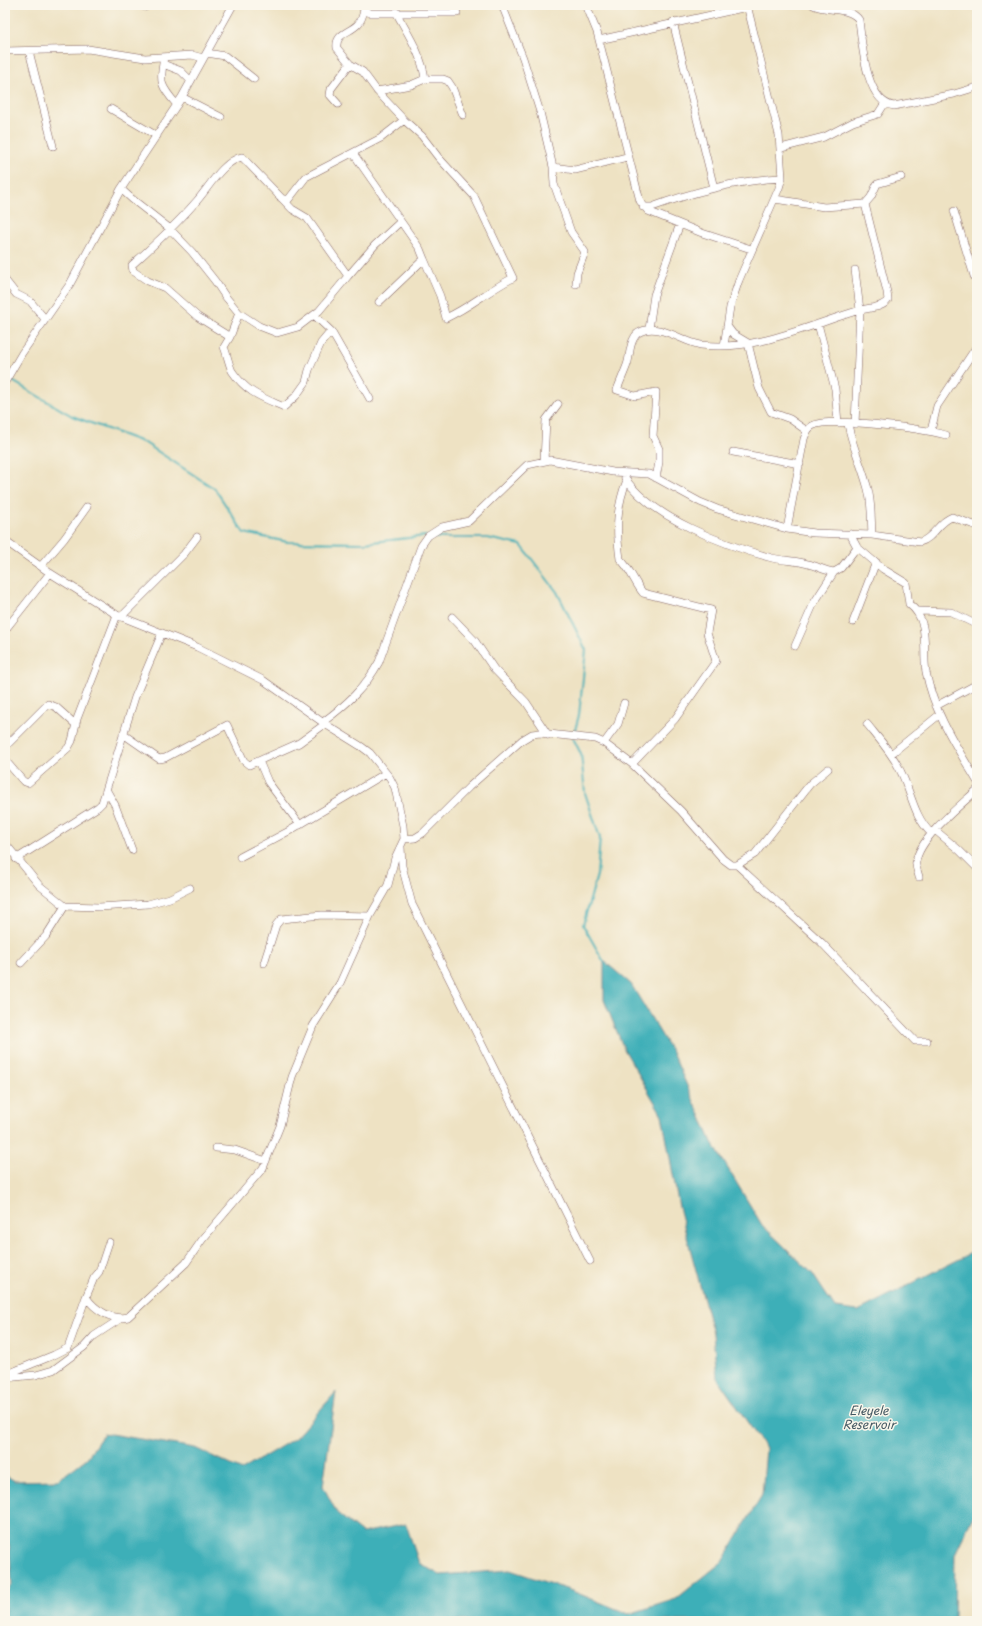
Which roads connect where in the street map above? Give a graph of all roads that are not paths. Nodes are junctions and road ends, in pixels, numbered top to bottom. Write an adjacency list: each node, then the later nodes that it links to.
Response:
1 (233, 5): 13 (street)
2 (502, 5): 34 (street)
3 (586, 5): 10 (street)
4 (813, 5): 22 (street)
5 (747, 6): 9 (street); 31 (street)
6 (363, 7): 7 (street); 15 (street)
7 (396, 12): 8 (street); 17 (street)
8 (458, 13)
9 (673, 22): 10 (street); 37 (street)
10 (599, 40): 33 (street)
11 (5, 51): 12 (street)
12 (29, 51): 14 (street); 30 (street)
13 (203, 58): 14 (street); 16 (street); 18 (street)
14 (164, 61): 18 (street); 24 (street)
15 (350, 64): 20 (street); 23 (street)
16 (254, 79)
17 (425, 79): 20 (street); 26 (street)
18 (191, 81): 21 (street)
19 (977, 87): 22 (street)
20 (377, 91): 28 (street)
21 (182, 97): 24 (street); 27 (street)
22 (885, 103): 31 (street)
23 (338, 104)
24 (177, 105): 29 (street)
25 (111, 109): 29 (street)
26 (463, 115)
27 (221, 117)
28 (404, 120): 32 (street); 48 (street)
29 (156, 136): 38 (street)
30 (53, 146)
31 (781, 148): 36 (street)
32 (353, 153): 39 (street); 44 (street)
33 (627, 156): 34 (street); 42 (street)
34 (553, 167): 53 (street)
35 (901, 177): 41 (street)
36 (782, 178): 37 (street); 40 (street)
37 (714, 188): 42 (street)
38 (121, 189): 46 (street); 58 (street)
39 (280, 198): 46 (street); 50 (street)
40 (775, 199): 41 (street); 47 (street)
41 (865, 204): 55 (street)
42 (643, 207): 45 (street)
43 (954, 211): 52 (street)
44 (400, 222): 48 (street); 50 (street)
45 (680, 224): 47 (street); 61 (street)
46 (169, 228): 56 (street); 63 (street)
47 (751, 249): 60 (street)
48 (424, 259): 54 (street)
49 (855, 270): 55 (street)
50 (348, 276): 57 (street)
51 (5, 280): 58 (street)
52 (977, 280)
53 (576, 284)
54 (379, 302)
55 (860, 310): 59 (street); 71 (street)
56 (239, 313): 57 (street); 63 (street)
57 (314, 315): 62 (street)
58 (45, 319): 67 (street)
59 (818, 324): 64 (street); 70 (street)
60 (727, 326): 64 (street); 65 (street)
61 (650, 329): 65 (street); 79 (street)
62 (331, 331): 63 (street); 68 (street)
63 (230, 337)
64 (748, 343): 65 (street); 72 (street)
65 (724, 346)
66 (977, 346): 73 (street)
67 (5, 382)
68 (370, 399)
69 (558, 404): 76 (street)
70 (838, 423): 71 (street); 72 (street)
71 (851, 424): 73 (street); 85 (street)
72 (807, 431): 77 (street)
73 (930, 431): 74 (street)
74 (946, 435)
75 (733, 452): 77 (street)
76 (544, 461): 78 (street); 105 (street)
77 (800, 464): 83 (street)
78 (622, 472): 79 (street); 80 (street)
79 (656, 478): 83 (street)
80 (627, 480): 91 (street); 115 (street)
81 (87, 507): 90 (street)
82 (977, 526): 85 (street)
83 (787, 529): 84 (street)
84 (850, 534): 85 (street); 88 (street)
85 (872, 535)
86 (197, 537): 94 (street)
87 (5, 542): 90 (street)
88 (857, 546): 89 (street); 91 (street)
89 (876, 562): 93 (street); 96 (street)
90 (41, 566): 92 (street)
91 (834, 572): 100 (street)
92 (50, 573): 94 (street); 98 (street)
93 (918, 611): 97 (street); 103 (street)
94 (119, 616): 99 (street); 106 (street)
95 (452, 617): 109 (street)
96 (853, 622)
97 (977, 624)
98 (5, 630)
99 (162, 634): 105 (street); 108 (street)
100 (795, 646)
101 (977, 684): 103 (street)
102 (624, 703): 110 (street)
103 (936, 706): 104 (street)
104 (938, 715): 112 (street); 118 (street)
105 (324, 723): 114 (street); 117 (street)
106 (75, 724): 111 (street); 113 (street)
107 (867, 724): 112 (street)
108 (123, 734): 114 (street); 120 (street)
109 (548, 734): 110 (street); 123 (street)
110 (604, 744): 115 (street)
111 (5, 747)
112 (891, 754): 122 (street)
113 (5, 760)
114 (259, 761): 121 (street)
115 (632, 764): 128 (street)
116 (828, 768): 128 (street)
117 (386, 773): 121 (street); 123 (street)
118 (977, 781)
119 (977, 790): 122 (street)
120 (107, 791): 125 (street); 127 (street)
121 (300, 825): 126 (street)
122 (933, 831): 129 (street); 130 (street)
123 (402, 842): 133 (street); 140 (street)
124 (5, 844): 127 (street)
125 (132, 850)
126 (240, 857)
127 (16, 859): 132 (street)
128 (737, 865): 136 (street)
129 (977, 868)
130 (920, 877)
131 (190, 888): 132 (street)
132 (65, 906): 134 (street)
133 (370, 916): 135 (street); 138 (street)
134 (21, 963)
135 (264, 963)
136 (927, 1041)
137 (216, 1148): 138 (street)
138 (266, 1161): 142 (street)
139 (109, 1242): 141 (street)
140 (590, 1261)
141 (86, 1297): 142 (street); 143 (street)
142 (120, 1319): 144 (street)
143 (5, 1375)
144 (5, 1378)

